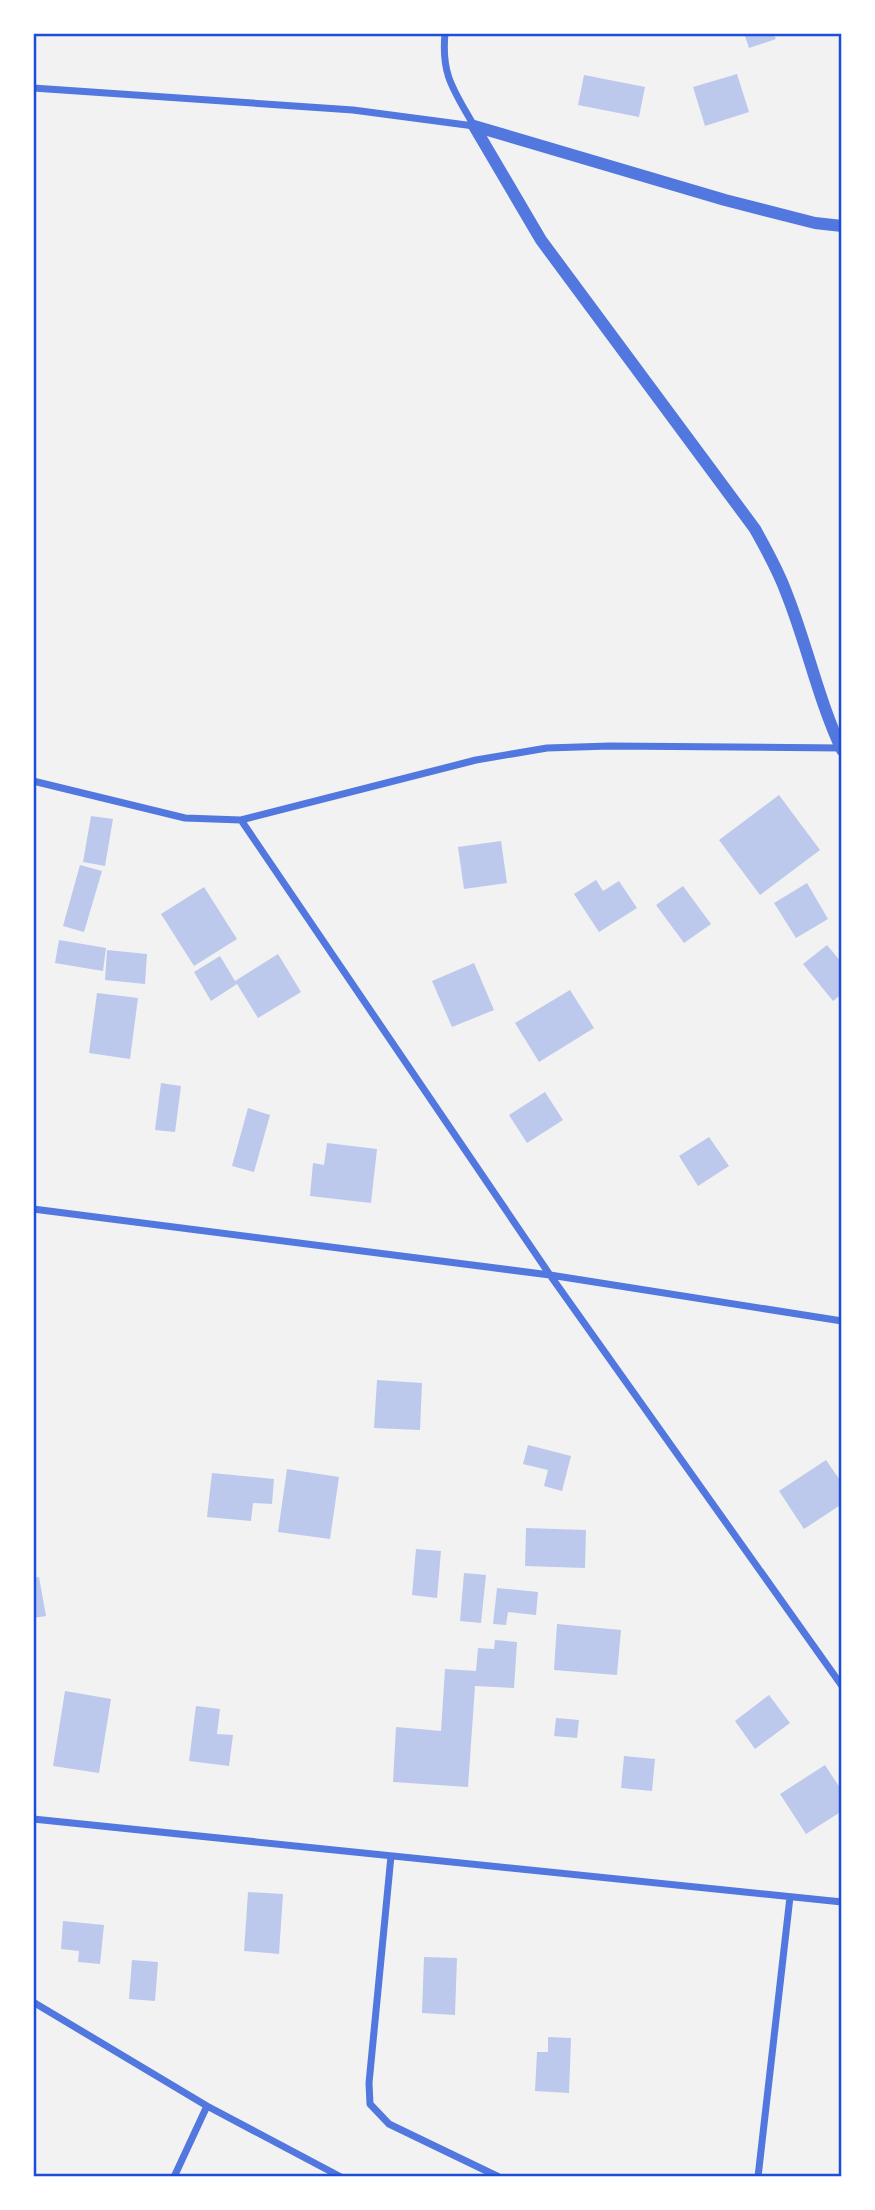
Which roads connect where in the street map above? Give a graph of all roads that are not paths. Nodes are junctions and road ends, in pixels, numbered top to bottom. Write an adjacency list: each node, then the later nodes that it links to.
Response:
1 (445, 33): 3 (street)
2 (33, 88): 3 (street)
3 (474, 126): 4 (street); 5 (street)
4 (842, 226)
5 (841, 749): 7 (street)
6 (33, 781): 7 (street)
7 (241, 820): 9 (street)
8 (33, 1209): 9 (street)
9 (550, 1275): 10 (street); 11 (street)
10 (842, 1321)
11 (842, 1686)
12 (33, 1819): 13 (street)
13 (391, 1856): 14 (street); 20 (street)
14 (790, 1897): 15 (street); 21 (street)
15 (842, 1902)
16 (33, 2002): 17 (street)
17 (207, 2106): 18 (street); 19 (street)
18 (174, 2177)
19 (341, 2177)
20 (499, 2177)
21 (758, 2177)

